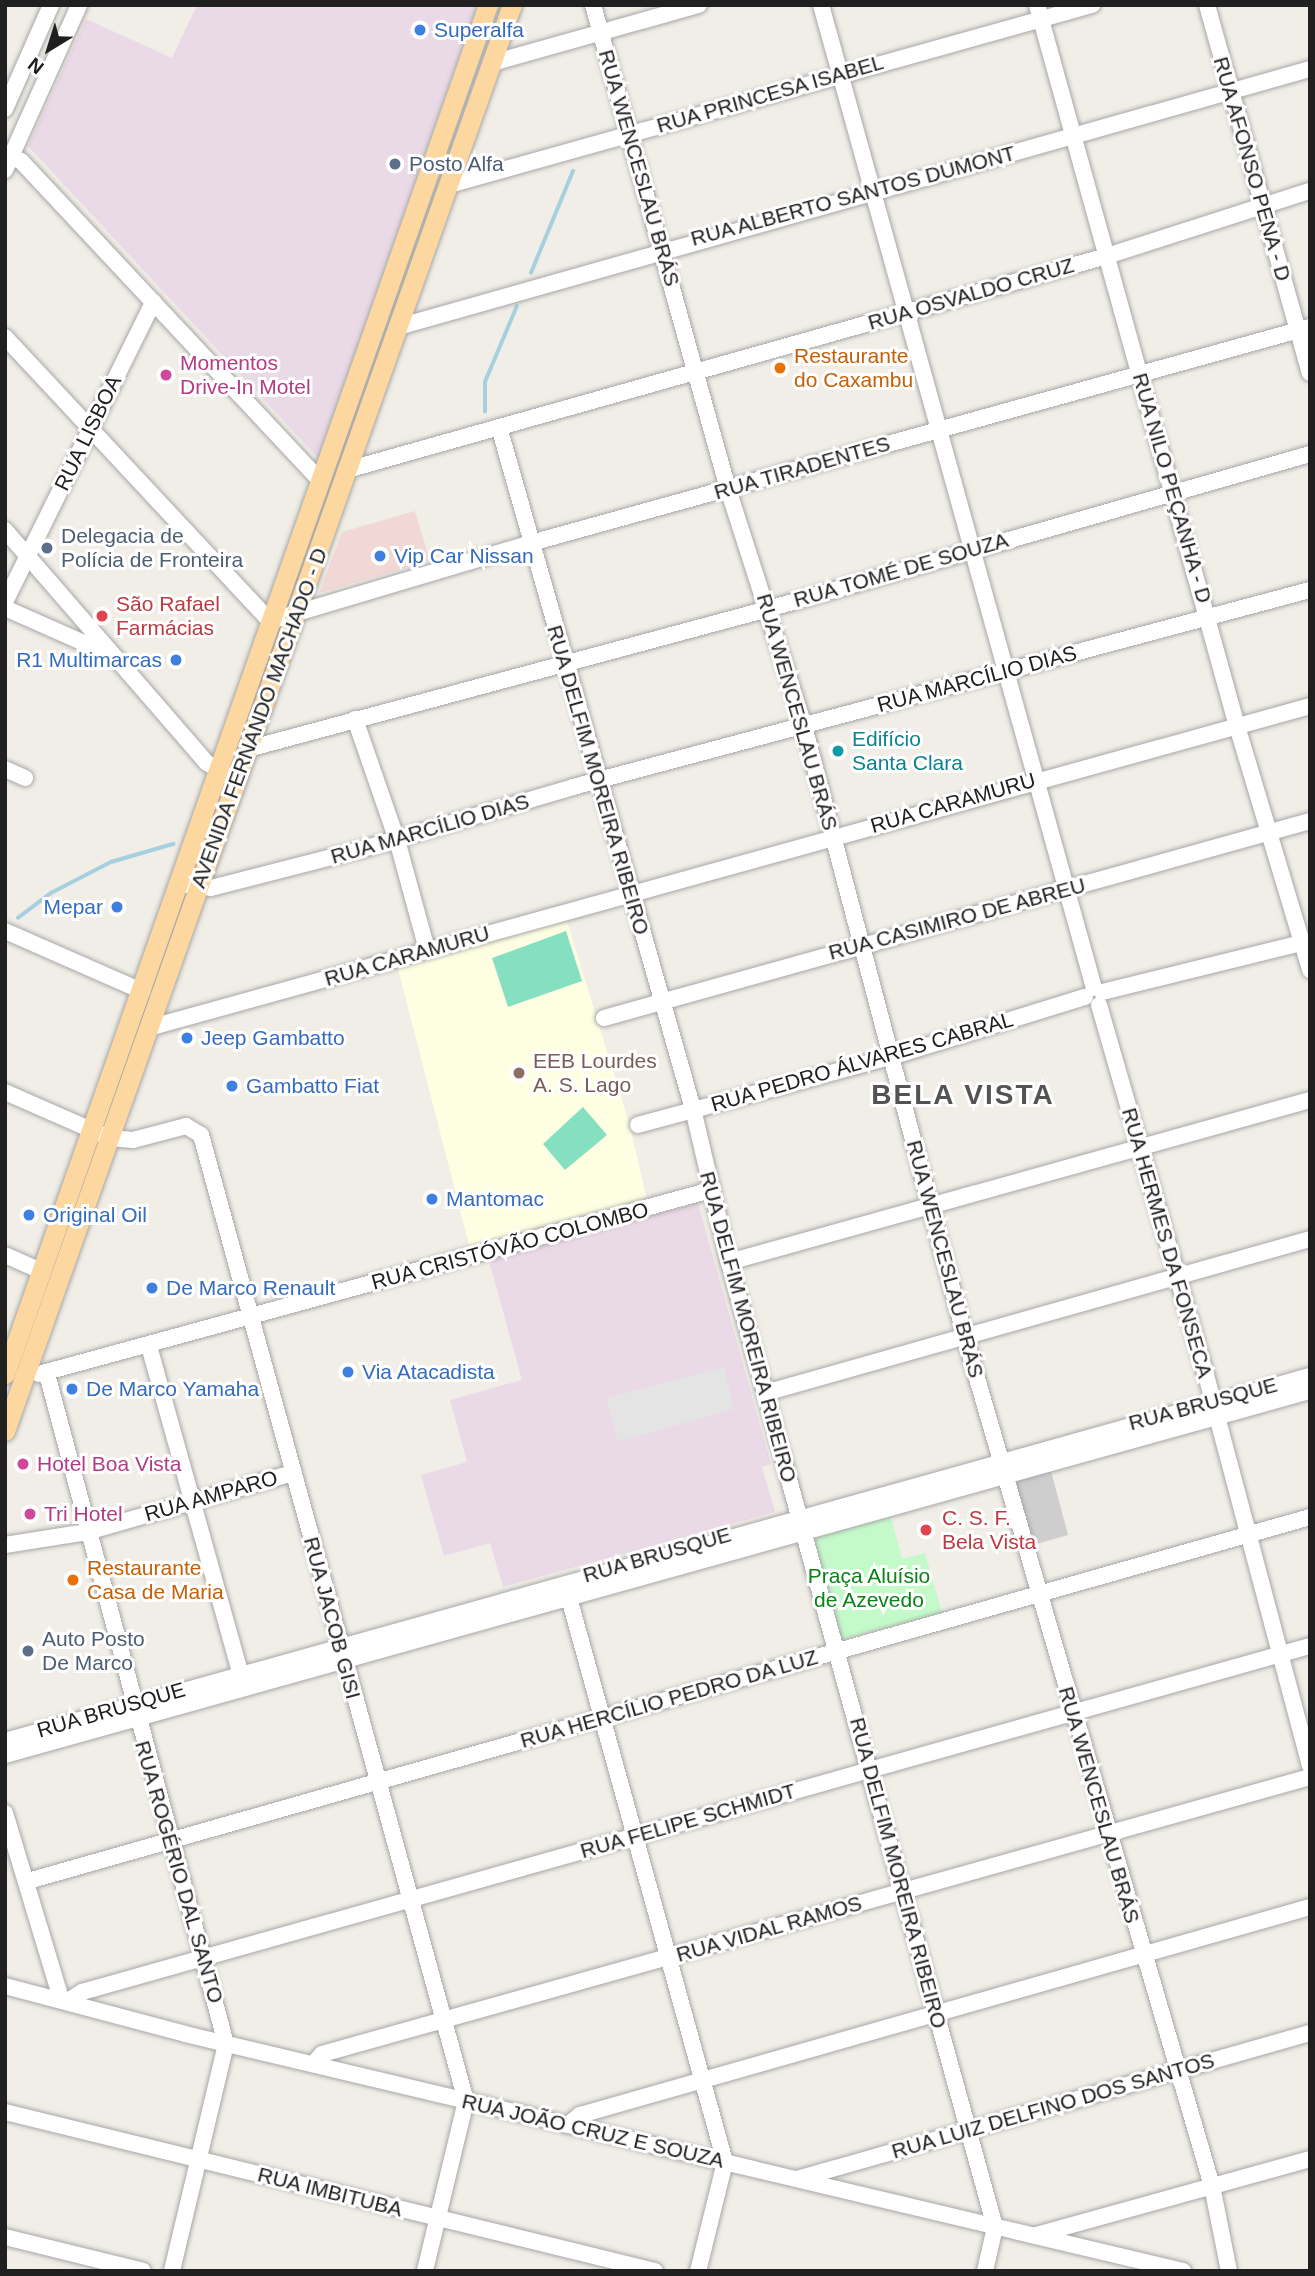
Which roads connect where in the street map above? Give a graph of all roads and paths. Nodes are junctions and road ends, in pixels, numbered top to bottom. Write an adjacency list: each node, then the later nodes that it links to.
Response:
1 (79, 5): 11 (street)
2 (488, 5): 16 (main road, AVENIDA FERNANDO MACHADO - D)
3 (512, 5): 13 (main road, AVENIDA FERNANDO MACHADO - D)
4 (593, 5): 12 (street, RUA WENCESLAU BRÁS)
5 (699, 5): 12 (street)
6 (821, 5): 15 (street, RUA HERMES DA FONSECA)
7 (1092, 5): 10 (street, RUA PRINCESA ISABEL)
8 (1207, 5): 17 (street, RUA AFONSO PENA - D)
9 (45, 8): 11 (street); 18 (street)
10 (1039, 12): 15 (street, RUA PRINCESA ISABEL); 21 (street, RUA NILO PEÇANHA - D)
11 (71, 22): 22 (street)
12 (601, 33): 13 (street); 20 (street, RUA WENCESLAU BRÁS)
13 (492, 63): 19 (main road, AVENIDA FERNANDO MACHADO - D)
14 (1310, 69): 17 (street, RUA ALBERTO SANTOS DUMONT)
15 (840, 74): 20 (street, RUA PRINCESA ISABEL); 24 (street, RUA HERMES DA FONSECA)
16 (460, 85): 19 (main road); 42 (main road, AVENIDA FERNANDO MACHADO - D)
17 (1231, 92): 21 (street, RUA ALBERTO SANTOS DUMONT); 26 (street, RUA AFONSO PENA - D)
18 (5, 109)
19 (466, 132): 23 (main road, AVENIDA FERNANDO MACHADO - D)
20 (629, 133): 23 (street, RUA PRINCESA ISABEL); 27 (street, RUA WENCESLAU BRÁS)
21 (1073, 135): 24 (street, RUA ALBERTO SANTOS DUMONT); 28 (street, RUA NILO PEÇANHA - D)
22 (7, 160): 29 (street)
23 (449, 185): 31 (main road, AVENIDA FERNANDO MACHADO - D)
24 (873, 191): 27 (street, RUA ALBERTO SANTOS DUMONT); 30 (street, RUA HERMES DA FONSECA)
25 (1310, 191): 26 (street, RUA OSVALDO CRUZ)
26 (1263, 203): 28 (street, RUA OSVALDO CRUZ); 32 (street, RUA AFONSO PENA - D)
27 (661, 249): 31 (street, RUA ALBERTO SANTOS DUMONT); 34 (street, RUA WENCESLAU BRÁS)
28 (1107, 256): 30 (street, RUA OSVALDO CRUZ); 36 (street, RUA NILO PEÇANHA - D)
29 (153, 302): 38 (street, RUA LISBOA); 42 (street)
30 (906, 312): 34 (street, RUA OSVALDO CRUZ); 39 (street, RUA HERMES DA FONSECA)
31 (398, 327): 41 (main road, AVENIDA FERNANDO MACHADO - D)
32 (1304, 329): 35 (street, RUA AFONSO PENA - D); 36 (street, RUA TIRADENTES)
33 (5, 337): 38 (street)
34 (695, 372): 37 (street, RUA OSVALDO CRUZ); 43 (street, RUA WENCESLAU BRÁS)
35 (1310, 373)
36 (1140, 375): 39 (street, RUA TIRADENTES); 44 (street, RUA NILO PEÇANHA - D)
37 (499, 427): 41 (street, RUA OSVALDO CRUZ); 46 (street, RUA DELFIM MOREIRA RIBEIRO)
38 (90, 428): 48 (street, RUA LISBOA); 55 (street)
39 (939, 430): 43 (street, RUA TIRADENTES); 47 (street, RUA HERMES DA FONSECA)
40 (1310, 454): 44 (street, RUA TOMÉ DE SOUZA)
41 (347, 470): 53 (main road, AVENIDA FERNANDO MACHADO - D)
42 (320, 480): 55 (main road, AVENIDA FERNANDO MACHADO - D)
43 (728, 489): 46 (street, RUA TIRADENTES); 52 (street, RUA WENCESLAU BRÁS)
44 (1173, 492): 47 (street, RUA TOMÉ DE SOUZA); 54 (street, RUA NILO PEÇANHA - D)
45 (5, 530): 48 (street)
46 (531, 544): 53 (street, RUA TIRADENTES); 57 (street, RUA DELFIM MOREIRA RIBEIRO)
47 (972, 548): 52 (street, RUA TOMÉ DE SOUZA); 58 (street, RUA HERMES DA FONSECA)
48 (27, 555): 50 (street, RUA LISBOA); 56 (street)
49 (1310, 590): 54 (street, RUA MARCÍLIO DIAS)
50 (5, 602)
51 (5, 608): 56 (street)
52 (768, 609): 57 (street, RUA TOMÉ DE SOUZA); 61 (street, RUA WENCESLAU BRÁS)
53 (296, 614): 55 (street, RUA TIRADENTES); 63 (main road, AVENIDA FERNANDO MACHADO - D)
54 (1208, 617): 58 (street, RUA MARCÍLIO DIAS); 62 (street, RUA NILO PEÇANHA - D)
55 (270, 621): 65 (main road, AVENIDA FERNANDO MACHADO - D)
56 (116, 658): 65 (street)
57 (564, 661): 60 (street, RUA TOMÉ DE SOUZA); 68 (street, RUA DELFIM MOREIRA RIBEIRO)
58 (1006, 670): 61 (street, RUA MARCÍLIO DIAS); 67 (street, RUA HERMES DA FONSECA)
59 (1310, 706): 62 (street, RUA CARAMURU)
60 (355, 719): 63 (street, RUA TOMÉ DE SOUZA); 72 (street)
61 (804, 726): 68 (street, RUA MARCÍLIO DIAS); 71 (street, RUA WENCESLAU BRÁS)
62 (1237, 726): 67 (street, RUA CARAMURU); 70 (street, RUA NILO PEÇANHA - D)
63 (248, 749): 65 (main road, AVENIDA FERNANDO MACHADO - D)
64 (5, 769): 66 (street)
65 (227, 777): 73 (main road, AVENIDA FERNANDO MACHADO - D)
66 (25, 778)
67 (1036, 780): 71 (street, RUA CARAMURU); 74 (street, RUA HERMES DA FONSECA)
68 (597, 781): 72 (street, RUA MARCÍLIO DIAS); 75 (street, RUA DELFIM MOREIRA RIBEIRO)
69 (1310, 821): 70 (street, RUA CASIMIRO DE ABREU)
70 (1268, 833): 74 (street, RUA CASIMIRO DE ABREU); 77 (street, RUA NILO PEÇANHA - D)
71 (834, 836): 75 (street, RUA CARAMURU); 78 (street, RUA WENCESLAU BRÁS)
72 (397, 840): 73 (street, RUA MARCÍLIO DIAS); 79 (street)
73 (189, 886): 81 (main road, AVENIDA FERNANDO MACHADO - D); 85 (main road, AVENIDA FERNANDO MACHADO - D)
74 (1066, 889): 78 (street, RUA CASIMIRO DE ABREU); 82 (street, RUA HERMES DA FONSECA)
75 (631, 896): 79 (street, RUA CARAMURU); 83 (street, RUA DELFIM MOREIRA RIBEIRO)
76 (5, 931): 81 (street)
77 (1306, 942): 80 (street, RUA NILO PEÇANHA - D); 82 (street, RUA PEDRO ÁLVARES CABRAL)
78 (861, 945): 83 (street, RUA CASIMIRO DE ABREU); 86 (street, RUA WENCESLAU BRÁS)
79 (427, 950): 85 (street, RUA CARAMURU)
80 (1310, 970)
81 (142, 991): 91 (main road, AVENIDA FERNANDO MACHADO - D)
82 (1095, 996): 86 (street, RUA PEDRO ÁLVARES CABRAL); 92 (street, RUA HERMES DA FONSECA)
83 (661, 1002): 84 (street, RUA CASIMIRO DE ABREU); 89 (street, RUA DELFIM MOREIRA RIBEIRO)
84 (604, 1018)
85 (152, 1027): 91 (main road, AVENIDA FERNANDO MACHADO - D)
86 (894, 1056): 89 (street, RUA PEDRO ÁLVARES CABRAL); 94 (street, RUA WENCESLAU BRÁS)
87 (5, 1092): 91 (street)
88 (1310, 1100): 92 (street)
89 (693, 1109): 90 (street, RUA PEDRO ÁLVARES CABRAL); 93 (street, RUA DELFIM MOREIRA RIBEIRO)
90 (638, 1125)
91 (102, 1135): 98 (main road, AVENIDA FERNANDO MACHADO - D); 100 (street, RUA JACOB GISI); 103 (main road, AVENIDA FERNANDO MACHADO - D)
92 (1138, 1147): 94 (street); 99 (street, RUA HERMES DA FONSECA)
93 (711, 1190): 97 (street, RUA DELFIM MOREIRA RIBEIRO); 100 (street, RUA CRISTÓVÃO COLOMBO)
94 (930, 1205): 97 (street); 101 (street, RUA WENCESLAU BRÁS)
95 (1310, 1239): 99 (street)
96 (5, 1255): 98 (street)
97 (729, 1262): 107 (street, RUA DELFIM MOREIRA RIBEIRO)
98 (41, 1271): 103 (main road, AVENIDA FERNANDO MACHADO - D)
99 (1174, 1277): 101 (street); 108 (street, RUA HERMES DA FONSECA)
100 (253, 1317): 102 (street, RUA CRISTÓVÃO COLOMBO); 111 (street, RUA JACOB GISI)
101 (965, 1337): 107 (street); 110 (street, RUA WENCESLAU BRÁS)
102 (149, 1346): 104 (street, RUA CRISTÓVÃO COLOMBO); 113 (street)
103 (11, 1372): 104 (street, RUA CRISTÓVÃO COLOMBO); 109 (main road, AVENIDA FERNANDO MACHADO - D)
104 (47, 1374): 116 (street, RUA ROGÉRIO DAL SANTO)
105 (1310, 1376): 108 (street, RUA BRUSQUE)
106 (1310, 1391): 108 (street, RUA BRUSQUE)
107 (765, 1394): 115 (street, RUA DELFIM MOREIRA RIBEIRO)
108 (1214, 1410): 110 (street, RUA BRUSQUE); 112 (street, RUA BRUSQUE); 117 (street, RUA HERMES DA FONSECA)
109 (5, 1431)
110 (999, 1459): 112 (street, RUA WENCESLAU BRÁS); 115 (street, RUA BRUSQUE)
111 (293, 1473): 113 (street, RUA AMPARO); 123 (street, RUA JACOB GISI)
112 (1005, 1478): 115 (street, RUA BRUSQUE); 120 (street, RUA WENCESLAU BRÁS)
113 (192, 1499): 116 (street, RUA AMPARO); 125 (street)
114 (1310, 1517): 117 (street, RUA HERCÍLIO PEDRO DA LUZ)
115 (801, 1523): 119 (street, RUA BRUSQUE); 122 (street, RUA DELFIM MOREIRA RIBEIRO)
116 (87, 1532): 118 (street, RUA AMPARO); 127 (street, RUA ROGÉRIO DAL SANTO)
117 (1246, 1535): 120 (street, RUA HERCÍLIO PEDRO DA LUZ); 124 (street, RUA HERMES DA FONSECA)
118 (5, 1545)
119 (567, 1589): 123 (street, RUA BRUSQUE); 129 (street)
120 (1037, 1594): 122 (street, RUA HERCÍLIO PEDRO DA LUZ); 128 (street, RUA WENCESLAU BRÁS)
121 (1310, 1646): 124 (street, RUA FELIPE SCHMIDT)
122 (836, 1651): 129 (street, RUA HERCÍLIO PEDRO DA LUZ); 133 (street, RUA DELFIM MOREIRA RIBEIRO)
123 (342, 1652): 125 (street, RUA BRUSQUE); 126 (street, RUA BRUSQUE); 135 (street, RUA JACOB GISI)
124 (1279, 1655): 128 (street, RUA FELIPE SCHMIDT); 132 (street, RUA HERMES DA FONSECA)
125 (240, 1672): 126 (street); 127 (street, RUA BRUSQUE)
126 (245, 1689): 127 (street, RUA BRUSQUE)
127 (134, 1712): 130 (street, RUA BRUSQUE); 131 (street, RUA BRUSQUE); 139 (street, RUA ROGÉRIO DAL SANTO)
128 (1073, 1713): 133 (street, RUA FELIPE SCHMIDT); 137 (street, RUA WENCESLAU BRÁS)
129 (602, 1718): 135 (street, RUA HERCÍLIO PEDRO DA LUZ); 138 (street)
130 (5, 1741)
131 (5, 1755)
132 (1310, 1765)
133 (869, 1770): 138 (street, RUA FELIPE SCHMIDT); 141 (street, RUA DELFIM MOREIRA RIBEIRO)
134 (1310, 1777): 137 (street, RUA VIDAL RAMOS)
135 (377, 1782): 139 (street, RUA HERCÍLIO PEDRO DA LUZ); 142 (street, RUA JACOB GISI)
136 (5, 1813): 140 (street)
137 (1107, 1833): 141 (street, RUA VIDAL RAMOS); 144 (street, RUA WENCESLAU BRÁS)
138 (635, 1836): 142 (street, RUA FELIPE SCHMIDT); 146 (street)
139 (171, 1840): 140 (street, RUA HERCÍLIO PEDRO DA LUZ); 145 (street, RUA ROGÉRIO DAL SANTO)
140 (28, 1881): 148 (street)
141 (903, 1891): 146 (street, RUA VIDAL RAMOS); 149 (street, RUA DELFIM MOREIRA RIBEIRO)
142 (410, 1899): 145 (street, RUA FELIPE SCHMIDT); 150 (street, RUA JACOB GISI)
143 (1310, 1907): 144 (street)
144 (1143, 1954): 149 (street); 154 (street, RUA WENCESLAU BRÁS)
145 (203, 1957): 148 (street, RUA FELIPE SCHMIDT); 152 (street, RUA ROGÉRIO DAL SANTO)
146 (668, 1957): 150 (street, RUA VIDAL RAMOS); 155 (street)
147 (5, 1987): 148 (street, RUA JOÃO CRUZ E SOUZA)
148 (65, 2000): 152 (street, RUA JOÃO CRUZ E SOUZA)
149 (936, 2014): 155 (street); 159 (street, RUA DELFIM MOREIRA RIBEIRO)
150 (444, 2020): 153 (street, RUA VIDAL RAMOS); 156 (street, RUA JACOB GISI)
151 (1310, 2033): 154 (street, RUA LUIZ DELFINO DOS SANTOS)
152 (226, 2044): 153 (street, RUA JOÃO CRUZ E SOUZA); 161 (street)
153 (313, 2064): 156 (street, RUA JOÃO CRUZ E SOUZA)
154 (1178, 2071): 159 (street, RUA LUIZ DELFINO DOS SANTOS); 164 (street, RUA WENCESLAU BRÁS)
155 (702, 2080): 158 (street); 162 (street)
156 (466, 2101): 158 (street, RUA JOÃO CRUZ E SOUZA); 165 (street)
157 (5, 2112): 161 (street, RUA IMBITUBA)
158 (568, 2125): 162 (street, RUA JOÃO CRUZ E SOUZA)
159 (968, 2128): 163 (street, RUA LUIZ DELFINO DOS SANTOS); 166 (street, RUA DELFIM MOREIRA RIBEIRO)
160 (1310, 2159): 164 (street)
161 (198, 2160): 165 (street, RUA IMBITUBA); 170 (street)
162 (724, 2162): 163 (street, RUA JOÃO CRUZ E SOUZA); 173 (street)
163 (796, 2179): 166 (street, RUA JOÃO CRUZ E SOUZA)
164 (1212, 2186): 167 (street); 176 (street, RUA WENCESLAU BRÁS)
165 (438, 2218): 171 (street); 172 (street, RUA IMBITUBA)
166 (995, 2227): 167 (street, RUA JOÃO CRUZ E SOUZA); 174 (street)
167 (1034, 2236): 175 (street, RUA JOÃO CRUZ E SOUZA)
168 (5, 2237): 169 (street)
169 (143, 2271)
170 (172, 2271)
171 (425, 2271)
172 (655, 2271)
173 (698, 2271)
174 (985, 2271)
175 (1183, 2271)
176 (1229, 2271)

